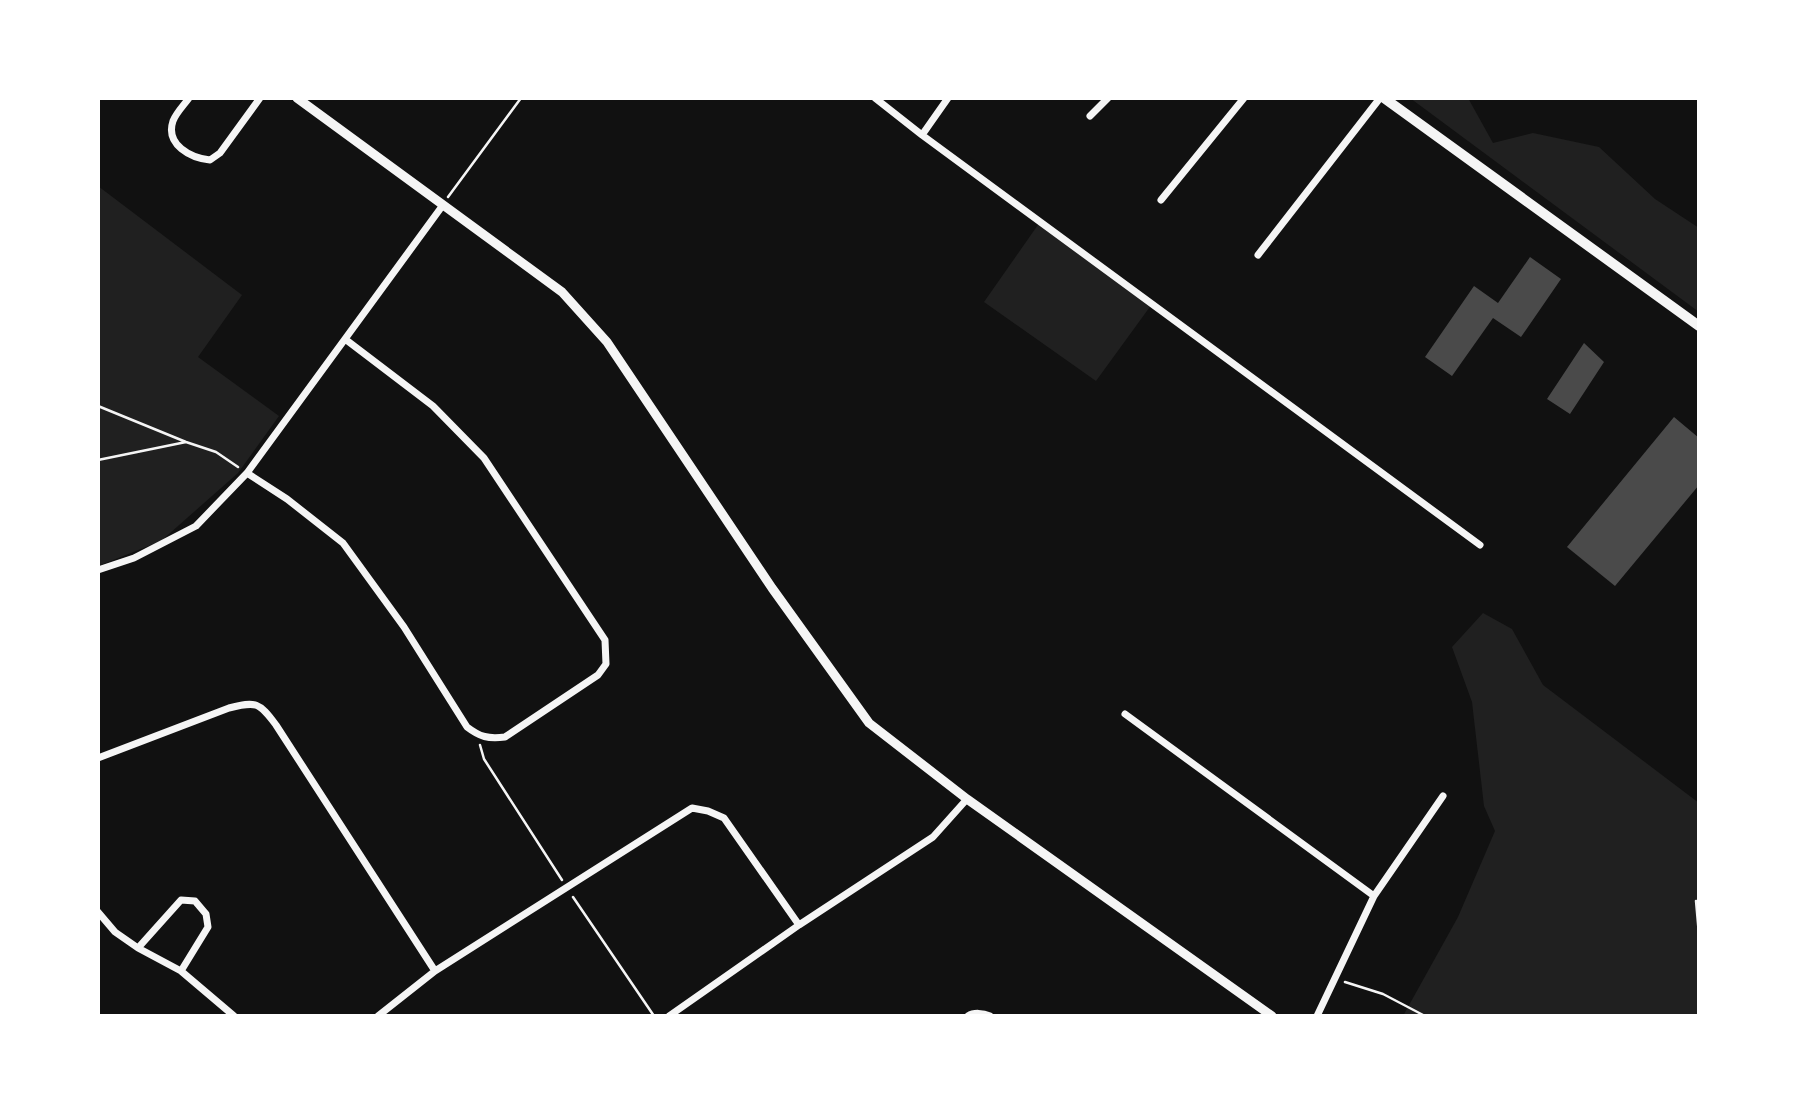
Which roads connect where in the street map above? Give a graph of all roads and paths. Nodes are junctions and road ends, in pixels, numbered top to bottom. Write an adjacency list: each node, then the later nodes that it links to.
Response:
1 (189, 98): 2 (street)
2 (260, 98)
3 (297, 98): 13 (street)
4 (521, 98): 13 (path)
5 (875, 98): 11 (street)
6 (948, 98): 11 (street)
7 (1108, 98): 10 (street)
8 (1244, 98): 12 (street)
9 (1382, 98): 14 (street); 15 (main road)
10 (1090, 116)
11 (922, 135): 21 (street)
12 (1161, 200)
13 (443, 205): 16 (street); 26 (street)
14 (1258, 255)
15 (1699, 326)
16 (345, 339): 20 (street); 20 (street)
17 (98, 406): 18 (path)
18 (186, 442): 19 (path); 20 (path)
19 (98, 460)
20 (247, 473): 22 (street)
21 (1480, 545)
22 (98, 570)
23 (1125, 714): 27 (street)
24 (98, 758): 34 (street)
25 (1443, 796): 27 (street)
26 (967, 799): 30 (street); 41 (street)
27 (1374, 896): 35 (street)
28 (1699, 902): 31 (path)
29 (98, 912): 32 (street)
30 (799, 925): 34 (street); 38 (street)
31 (1699, 935)
32 (138, 948): 33 (street); 33 (street)
33 (181, 971): 36 (street)
34 (435, 971): 37 (street)
35 (1334, 979): 42 (street); 43 (path)
36 (234, 1016)
37 (378, 1016)
38 (669, 1016)
39 (968, 1016): 40 (street)
40 (990, 1016)
41 (1272, 1016)
42 (1317, 1016)
43 (1425, 1016)

